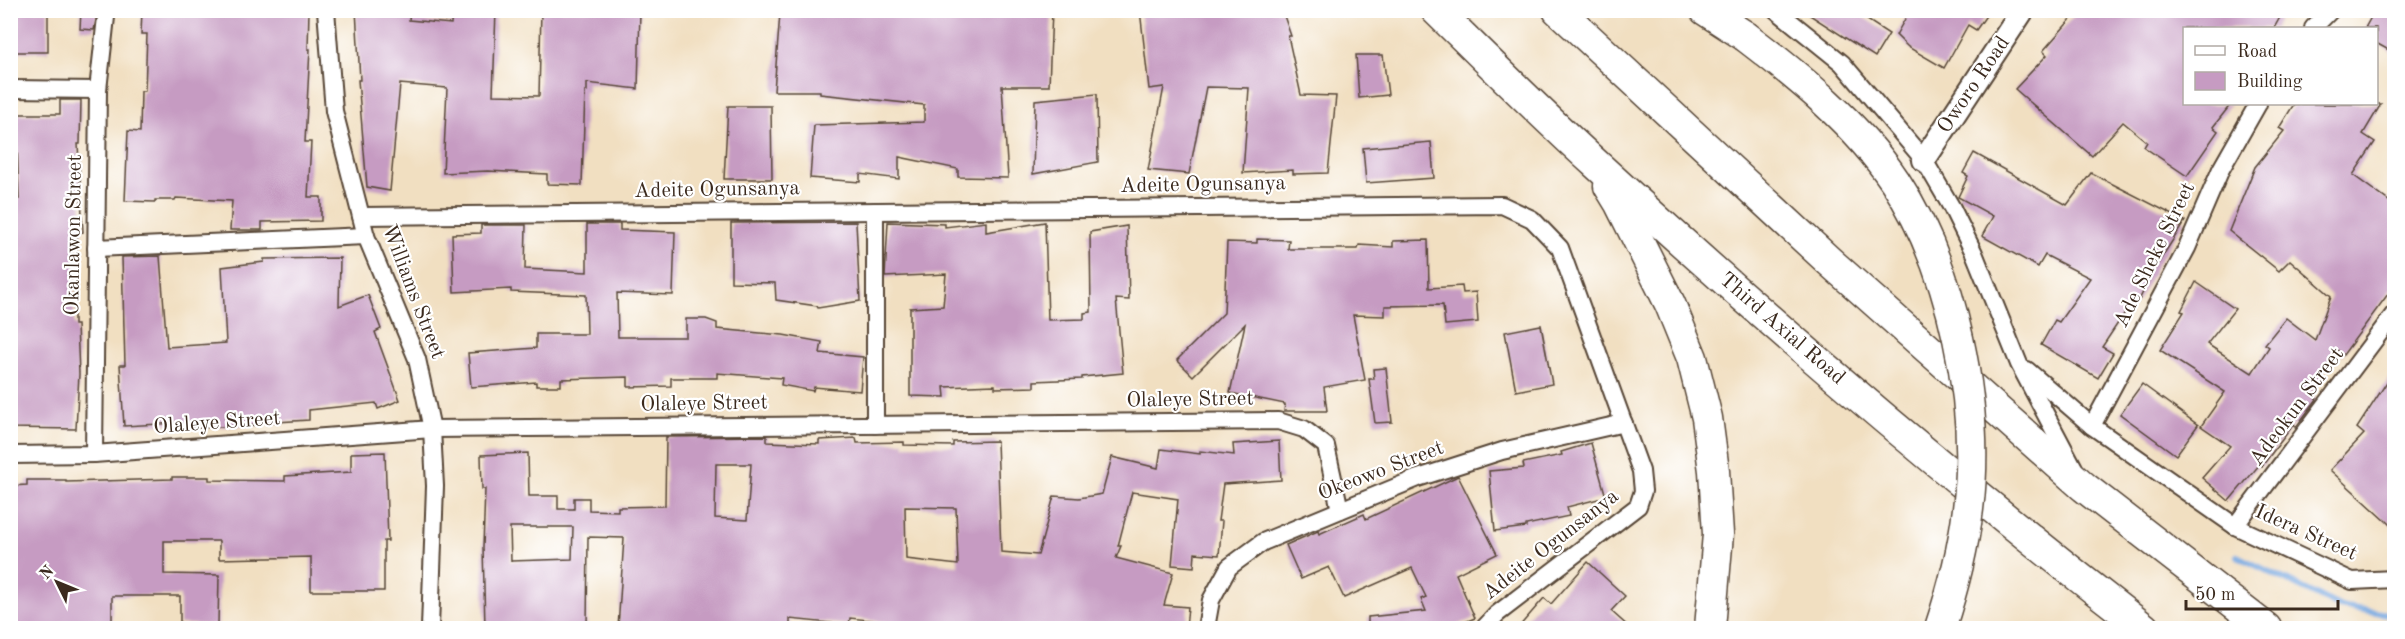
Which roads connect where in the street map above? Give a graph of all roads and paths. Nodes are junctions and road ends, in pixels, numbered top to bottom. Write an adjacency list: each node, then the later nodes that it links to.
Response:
1 (326, 10): 16 (street, Williams Street)
2 (1436, 10): 14 (highway, Third Axial Road)
3 (1558, 10): 27 (highway)
4 (1705, 10): 35 (highway, bridge)
5 (1776, 10): 13 (street)
6 (2023, 10): 13 (street, Oworo Road)
7 (2331, 10): 9 (street)
8 (106, 17): 11 (street, Okanlawon Street)
9 (2314, 27)
10 (10, 89): 11 (street)
11 (98, 90): 18 (street, Okanlawon Street)
12 (2257, 105): 23 (street, Ade Sheke Street)
13 (1924, 160): 20 (street)
14 (1594, 163): 34 (highway); 36 (highway, Third Axial Road)
15 (875, 211): 16 (street, Adeite Ogunsanya); 21 (street, Adeite Ogunsanya); 22 (street)
16 (361, 216): 17 (street, Williams Street)
17 (366, 236): 18 (street); 24 (street, Williams Street)
18 (96, 248): 25 (street, Okanlawon Street)
19 (2394, 314): 29 (street, Adeokun Street)
20 (2019, 364): 23 (street, Idera Street); 27 (street)
21 (1624, 423): 28 (street, Okeowo Street); 33 (street, Adeite Ogunsanya)
22 (875, 425): 24 (street, Olaleye Street); 28 (street, Olaleye Street)
23 (2092, 426): 29 (street, Idera Street)
24 (432, 429): 25 (street, Olaleye Street); 31 (street, Williams Street)
25 (94, 454): 26 (street, Olaleye Street)
26 (10, 455)
27 (2084, 487): 37 (highway)
28 (1340, 510): 32 (street, Okeowo Street)
29 (2235, 526): 30 (street, Idera Street)
30 (2394, 579)
31 (430, 628)
32 (1206, 628)
33 (1484, 628)
34 (1710, 628)
35 (1940, 628)
36 (2144, 628)
37 (2266, 628)

